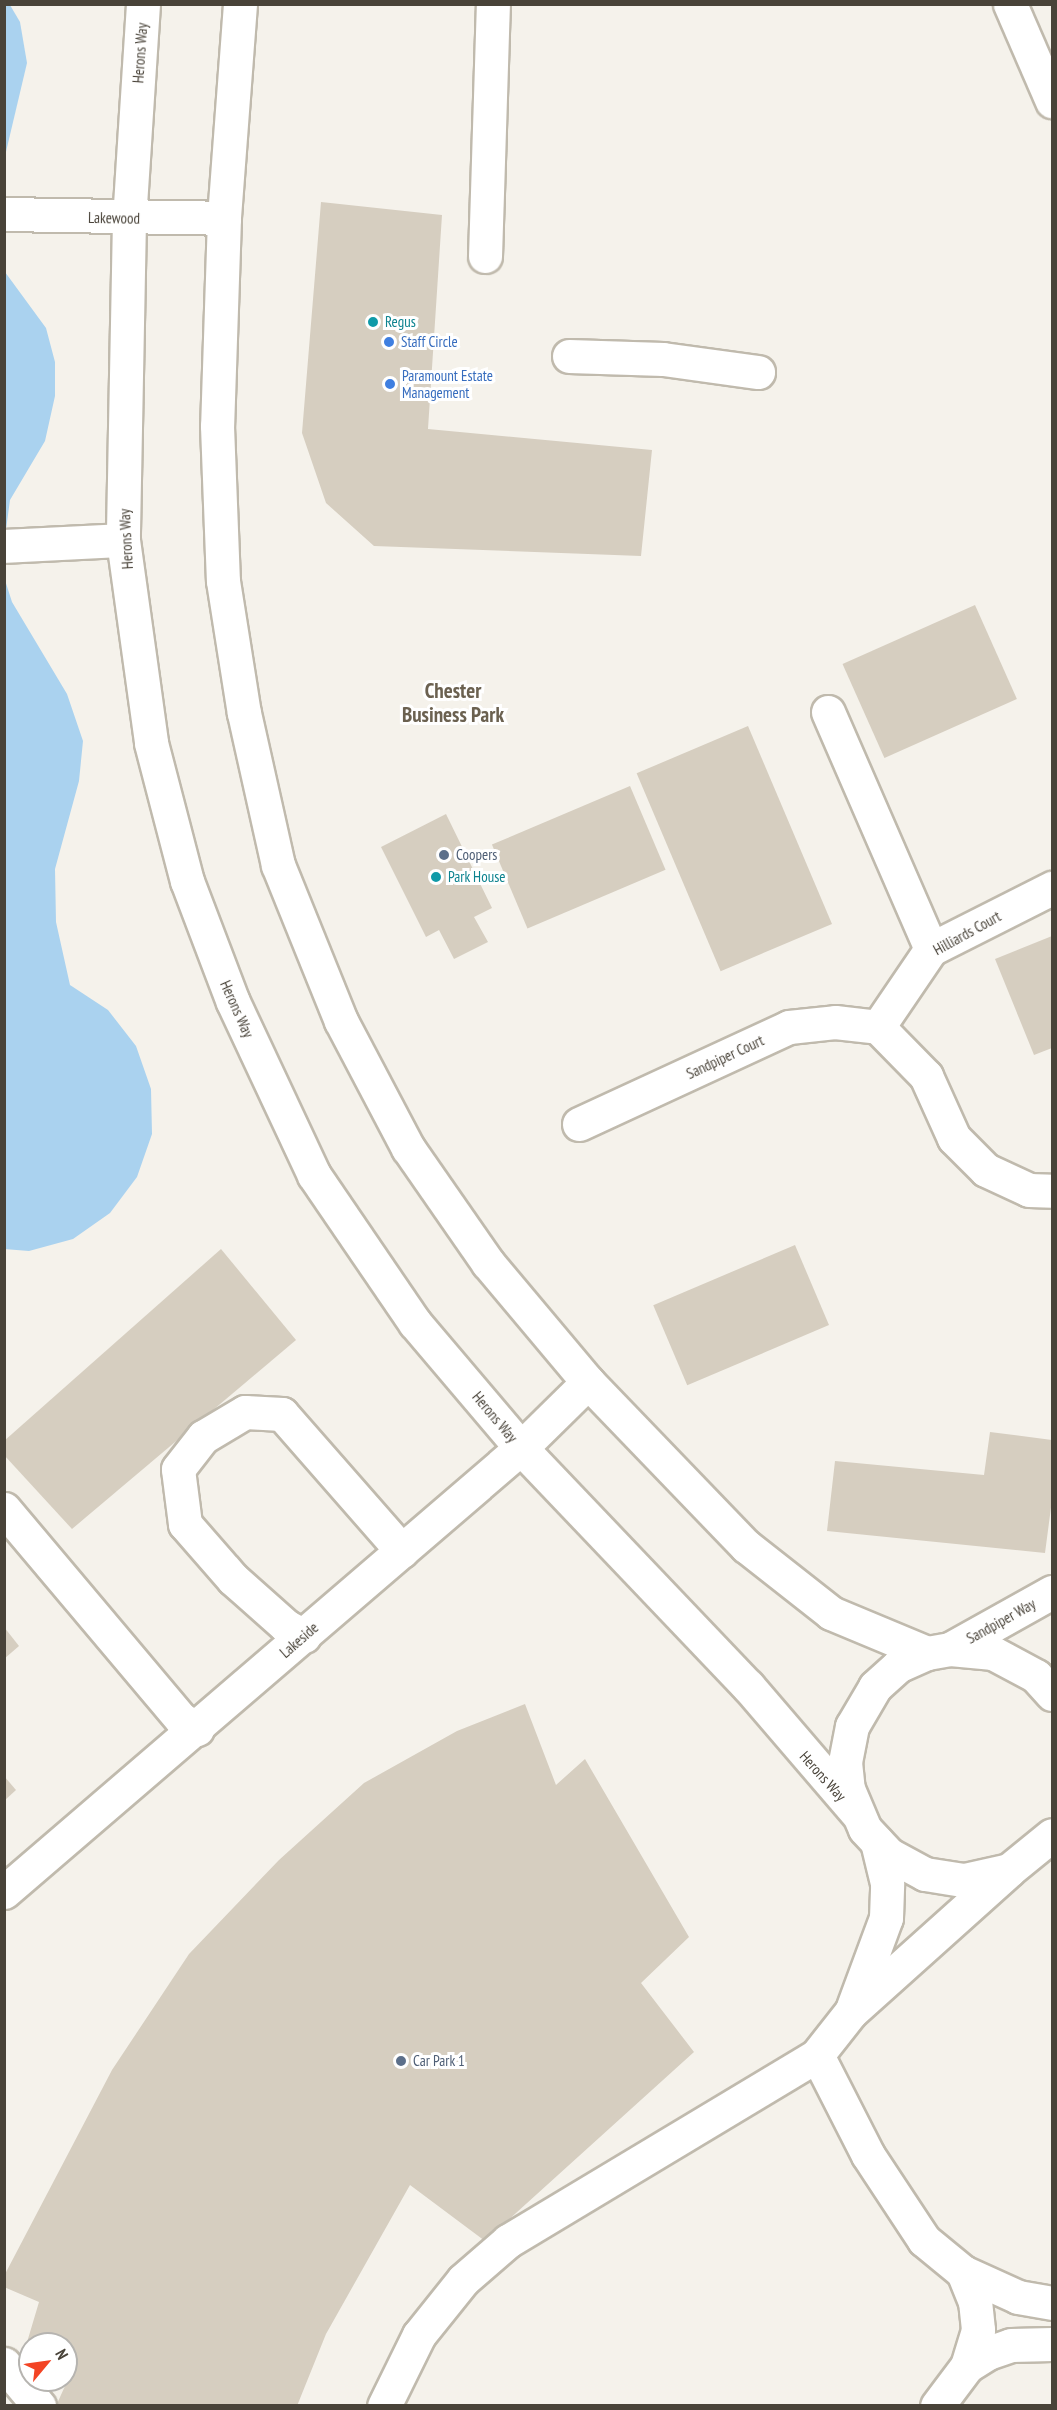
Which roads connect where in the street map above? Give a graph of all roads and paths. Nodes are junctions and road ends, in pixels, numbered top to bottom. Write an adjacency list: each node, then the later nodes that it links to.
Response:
1 (143, 4): 8 (street, Herons Way)
2 (240, 4): 7 (street)
3 (493, 4): 9 (street)
4 (1010, 4): 5 (street)
5 (1053, 100)
6 (11, 215): 8 (street, Lakewood)
7 (224, 218): 8 (street, Lakewood); 20 (street)
8 (129, 219): 12 (street, Herons Way)
9 (485, 256)
10 (569, 356): 11 (street)
11 (758, 372)
12 (123, 540): 13 (street); 21 (street, Herons Way)
13 (4, 546)
14 (828, 712): 16 (street)
15 (1053, 888): 16 (street, Hilliards Court)
16 (931, 949): 17 (street, Hilliards Court)
17 (878, 1027): 18 (street, Sandpiper Court); 19 (street)
18 (579, 1124)
19 (1053, 1191)
20 (588, 1382): 21 (street, Lakeside); 26 (street)
21 (521, 1448): 23 (street, Lakeside); 29 (street, Herons Way)
22 (4, 1509): 28 (street)
23 (402, 1551): 25 (street, Lakeside); 25 (street)
24 (1053, 1592): 26 (street, Sandpiper Way)
25 (304, 1636): 28 (street, Lakeside)
26 (939, 1651): 27 (street); 29 (street, Sandpiper Way)
27 (1053, 1694)
28 (197, 1729): 33 (street, Lakeside)
29 (856, 1812): 31 (street, Herons Way)
30 (1053, 1835): 32 (street)
31 (877, 1842): 32 (street); 34 (street)
32 (1030, 1859): 34 (street)
33 (4, 1892)
34 (851, 2012): 35 (street)
35 (817, 2055): 36 (street); 42 (street)
36 (963, 2272): 37 (street); 40 (street)
37 (1053, 2303)
38 (1053, 2344): 40 (street)
39 (4, 2364): 41 (street)
40 (967, 2366): 43 (street)
41 (39, 2406)
42 (384, 2406)
43 (937, 2406)

